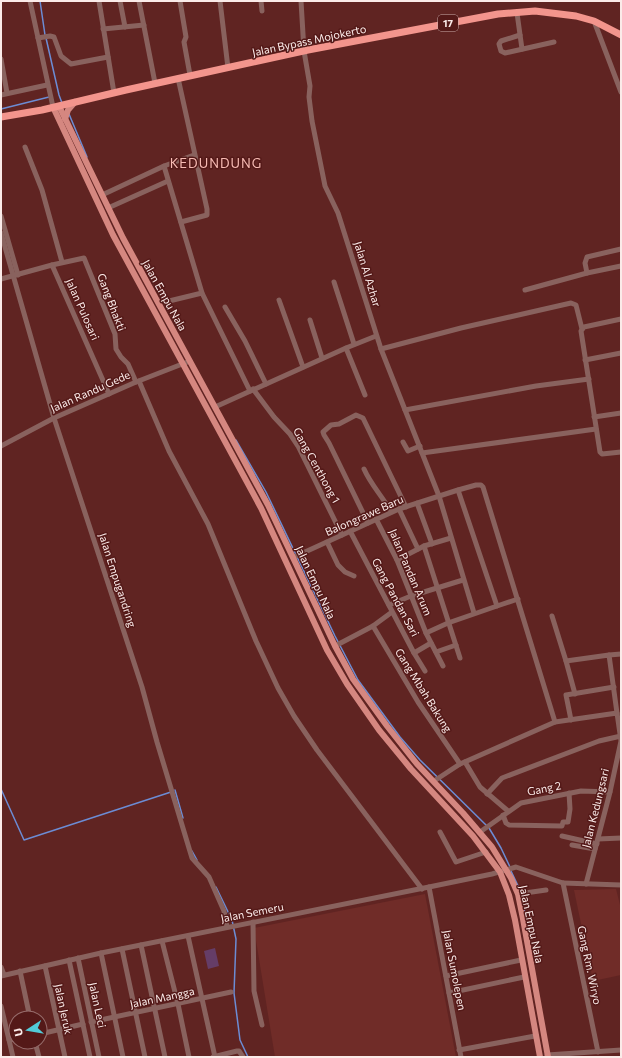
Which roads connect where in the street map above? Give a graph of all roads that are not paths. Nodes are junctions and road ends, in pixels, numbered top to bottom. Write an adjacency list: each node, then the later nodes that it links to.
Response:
1 (30, 1): 17 (street)
2 (99, 1): 14 (street)
3 (120, 1): 13 (street)
4 (139, 1): 12 (street)
5 (180, 1): 24 (street)
6 (220, 1): 23 (street)
7 (261, 1): 9 (street)
8 (301, 1): 20 (street, Jalan Al Azhar)
9 (262, 11)
10 (517, 13): 11 (highway, Jalan Bypass Mojokerto / 17); 15 (street); 20 (highway, Jalan Bypass Mojokerto / 17)
11 (594, 21): 16 (highway, Jalan Bypass Mojokerto / 17); 28 (street)
12 (144, 25): 13 (street); 26 (street)
13 (125, 27): 14 (street)
14 (103, 29): 21 (street)
15 (520, 35): 19 (street); 19 (street)
16 (621, 35)
17 (38, 38): 21 (street); 27 (street)
18 (554, 42): 19 (street)
19 (522, 49)
20 (304, 51): 23 (highway, Jalan Bypass Mojokerto / 17); 62 (street, Jalan Al Azhar)
21 (108, 58): 30 (street)
22 (1, 60): 29 (street)
23 (228, 68): 24 (highway, Jalan Bypass Mojokerto / 17)
24 (190, 76): 25 (highway, Jalan Bypass Mojokerto / 17)
25 (178, 78): 26 (highway, Jalan Bypass Mojokerto / 17); 35 (street)
26 (155, 83): 30 (highway, Jalan Bypass Mojokerto / 17)
27 (48, 85): 29 (street); 32 (street)
28 (621, 92)
29 (7, 93): 31 (street)
30 (114, 93): 32 (highway, Jalan Bypass Mojokerto / 17)
31 (1, 95)
32 (59, 106): 33 (highway, Jalan Bypass Mojokerto / 17); 38 (main road, Jalan Empu Nala); 43 (main road, Jalan Empu Nala)
33 (1, 117)
34 (25, 147): 47 (street)
35 (194, 155): 36 (street); 41 (street)
36 (164, 166): 37 (street, Gang Centhong 1); 38 (street)
37 (168, 181): 39 (street); 41 (street, Gang Centhong 1)
38 (104, 194): 39 (main road, Jalan Empu Nala)
39 (111, 206): 42 (main road, Jalan Empu Nala)
40 (1, 216): 44 (street, Jalan Empugandring)
41 (181, 222): 55 (street, Gang Centhong 1)
42 (118, 228): 43 (main road); 45 (main road, Jalan Empu Nala)
43 (111, 231): 45 (main road, Jalan Empu Nala)
44 (4, 236): 51 (street, Jalan Empugandring)
45 (120, 240): 69 (main road, Jalan Empu Nala); 70 (main road, Jalan Empu Nala)
46 (621, 249): 50 (street)
47 (62, 262): 48 (street, Gang Bhakti); 73 (street, Gang Bhakti)
48 (52, 265): 51 (street); 76 (street, Jalan Pulosari)
49 (621, 266): 50 (street)
50 (587, 273): 54 (street)
51 (17, 276): 52 (street); 82 (street, Jalan Empugandring)
52 (1, 280)
53 (334, 282): 63 (street)
54 (525, 290)
55 (202, 293): 57 (street); 75 (street, Gang Centhong 1)
56 (279, 300): 71 (street)
57 (165, 302)
58 (225, 307): 74 (street)
59 (310, 320): 67 (street)
60 (621, 320): 61 (street)
61 (582, 329): 65 (street); 68 (street)
62 (376, 336): 63 (street); 65 (street, Jalan Al Azhar)
63 (354, 344): 64 (street)
64 (346, 348): 67 (street); 77 (street)
65 (381, 349): 79 (street, Jalan Al Azhar)
66 (621, 353): 68 (street)
67 (322, 358): 71 (street)
68 (586, 360): 72 (street)
69 (190, 361): 70 (street, Jalan Randu Gede); 78 (main road, Jalan Empu Nala)
70 (182, 364): 73 (street, Jalan Randu Gede); 139 (main road, Jalan Empu Nala)
71 (303, 367): 74 (street)
72 (588, 378): 79 (street); 81 (street)
73 (138, 381): 76 (street, Jalan Randu Gede); 158 (street)
74 (266, 384): 75 (street)
75 (252, 390): 78 (street); 99 (street, Gang Centhong 1)
76 (109, 394): 82 (street, Jalan Randu Gede)
77 (365, 395)
78 (217, 406): 105 (main road, Jalan Empu Nala)
79 (405, 410): 86 (street, Jalan Al Azhar)
80 (621, 413): 81 (street)
81 (594, 417): 83 (street)
82 (56, 418): 85 (street, Jalan Randu Gede); 162 (street, Jalan Empugandring)
83 (596, 429): 87 (street); 88 (street)
84 (403, 442): 86 (street)
85 (1, 446)
86 (420, 446): 88 (street, Jalan Al Azhar)
87 (621, 452)
88 (422, 453): 91 (street, Jalan Al Azhar)
89 (364, 469): 95 (street)
90 (458, 490): 91 (street, Balongrawe Baru); 111 (street, Balongrawe Baru); 113 (street)
91 (439, 496): 92 (street, Balongrawe Baru); 100 (street, Jalan Al Azhar)
92 (417, 503): 93 (street, Balongrawe Baru); 102 (street)
93 (406, 507): 94 (street, Balongrawe Baru); 97 (street)
94 (399, 509): 95 (street, Balongrawe Baru); 104 (street)
95 (391, 512): 96 (street, Balongrawe Baru)
96 (376, 519): 97 (street, Balongrawe Baru); 106 (street, Jalan Pandan Arum)
97 (368, 523): 98 (street, Balongrawe Baru)
98 (350, 531): 99 (street, Balongrawe Baru); 112 (street, Gang Pandan Sari)
99 (342, 535): 101 (street, Balongrawe Baru)
100 (451, 538): 102 (street); 108 (street, Jalan Al Azhar)
101 (327, 542): 105 (street, Balongrawe Baru); 107 (street)
102 (432, 544): 103 (street)
103 (424, 546): 104 (street); 109 (street)
104 (418, 549): 106 (street)
105 (296, 556): 121 (main road, Jalan Empu Nala)
106 (397, 560): 110 (street, Jalan Pandan Arum)
107 (354, 576)
108 (463, 580): 109 (street); 115 (street, Jalan Al Azhar)
109 (437, 588): 110 (street); 117 (street)
110 (411, 596): 112 (street); 119 (street, Jalan Pandan Arum)
111 (518, 599): 113 (street); 135 (street)
112 (389, 605): 114 (street, Gang Pandan Sari)
113 (497, 606): 115 (street)
114 (392, 612): 118 (street); 124 (street, Gang Pandan Sari)
115 (474, 614): 117 (street)
116 (552, 616): 128 (street)
117 (448, 623): 119 (street); 122 (street)
118 (373, 626): 121 (street); 137 (street, Gang Mbah Bakung)
119 (426, 633): 120 (street, Jalan Pandan Arum)
120 (431, 643): 123 (street, Jalan Pandan Arum); 124 (street)
121 (337, 644): 138 (main road, Jalan Empu Nala)
122 (456, 645): 123 (street); 127 (street)
123 (436, 652): 129 (street, Jalan Pandan Arum)
124 (414, 653): 130 (street, Gang Pandan Sari)
125 (621, 654): 126 (street)
126 (609, 655): 128 (street); 131 (street, Jalan Kedungsari)
127 (460, 658)
128 (566, 661): 132 (street)
129 (443, 666)
130 (425, 671)
131 (614, 687): 132 (street); 133 (street, Jalan Kedungsari)
132 (575, 694): 134 (street)
133 (617, 713): 134 (street); 136 (street, Jalan Kedungsari)
134 (571, 720): 135 (street)
135 (555, 722): 137 (street)
136 (621, 736): 141 (street, Jalan Kedungsari); 143 (street)
137 (463, 763): 140 (street); 143 (street, Gang Mbah Bakung)
138 (417, 764): 139 (main road); 140 (main road, Jalan Empu Nala)
139 (412, 769): 151 (main road, Jalan Empu Nala)
140 (437, 779): 146 (main road, Jalan Empu Nala)
141 (610, 792): 142 (street, Gang 2); 149 (street, Jalan Kedungsari)
142 (569, 793): 144 (street, Gang 2); 144 (street, Gang Mbah Bakung)
143 (488, 794): 144 (street, Gang Mbah Bakung)
144 (505, 813): 146 (street, Gang 2)
145 (440, 832): 151 (street)
146 (480, 832): 152 (main road, Jalan Empu Nala)
147 (562, 836): 149 (street)
148 (621, 838): 149 (street)
149 (597, 844): 150 (street); 155 (street, Jalan Kedungsari)
150 (572, 845)
151 (486, 852): 153 (main road, Jalan Empu Nala)
152 (509, 869): 153 (street, Jalan Semeru); 154 (street); 160 (main road, Jalan Empu Nala)
153 (500, 872): 157 (street, Jalan Semeru); 170 (main road, Jalan Empu Nala)
154 (563, 883): 155 (street); 197 (street, Gang Rm. Wiryo)
155 (586, 884): 156 (street)
156 (621, 885)
157 (429, 887): 158 (street, Jalan Semeru); 177 (street, Jalan Sumolepen)
158 (422, 889): 161 (street, Jalan Semeru)
159 (546, 890): 160 (street)
160 (518, 894): 198 (main road, Jalan Empu Nala)
161 (253, 922): 162 (street, Jalan Semeru); 190 (street)
162 (230, 926): 163 (street, Jalan Semeru)
163 (188, 936): 164 (street, Jalan Semeru); 181 (street)
164 (162, 941): 165 (street, Jalan Semeru); 182 (street)
165 (141, 945): 166 (street, Jalan Semeru); 184 (street)
166 (122, 949): 167 (street, Jalan Semeru); 186 (street)
167 (101, 953): 168 (street, Jalan Semeru); 187 (street)
168 (78, 958): 169 (street, Jalan Semeru); 173 (street, Jalan Leci)
169 (69, 960): 172 (street, Jalan Semeru); 174 (street)
170 (521, 960): 177 (street); 178 (main road, Jalan Empu Nala)
171 (1, 966): 176 (street)
172 (45, 966): 175 (street, Jalan Semeru); 191 (street, Jalan Jeruk)
173 (80, 968): 174 (street); 188 (street, Jalan Leci)
174 (72, 970): 189 (street)
175 (20, 971): 176 (street, Jalan Semeru); 185 (street)
176 (3, 975)
177 (446, 976): 180 (street, Jalan Sumolepen)
178 (524, 977): 180 (street); 194 (main road, Jalan Empu Nala)
179 (231, 992): 181 (street)
180 (449, 993): 195 (street, Jalan Sumolepen)
181 (203, 999): 182 (street, Jalan Mangga); 206 (street, Jalan Mangga)
182 (178, 1004): 184 (street, Jalan Mangga); 205 (street)
183 (1, 1006): 193 (street)
184 (154, 1009): 186 (street, Jalan Mangga); 204 (street)
185 (28, 1010)
186 (135, 1013): 187 (street, Jalan Mangga); 203 (street)
187 (114, 1017): 188 (street, Jalan Mangga); 202 (street)
188 (92, 1022): 201 (street, Jalan Leci)
189 (84, 1024): 191 (street); 200 (street)
190 (262, 1025)
191 (58, 1030): 192 (street); 199 (street, Jalan Jeruk)
192 (48, 1032)
193 (8, 1036)
194 (535, 1036): 195 (street); 209 (main road, Jalan Empu Nala)
195 (459, 1050): 208 (street, Jalan Sumolepen)
196 (621, 1050): 197 (street)
197 (598, 1052): 198 (street)
198 (548, 1056)
199 (64, 1057)
200 (90, 1057)
201 (99, 1057)
202 (123, 1057)
203 (145, 1057)
204 (165, 1057)
205 (189, 1057)
206 (214, 1057): 207 (street)
207 (242, 1057)
208 (461, 1057)
209 (540, 1057)

